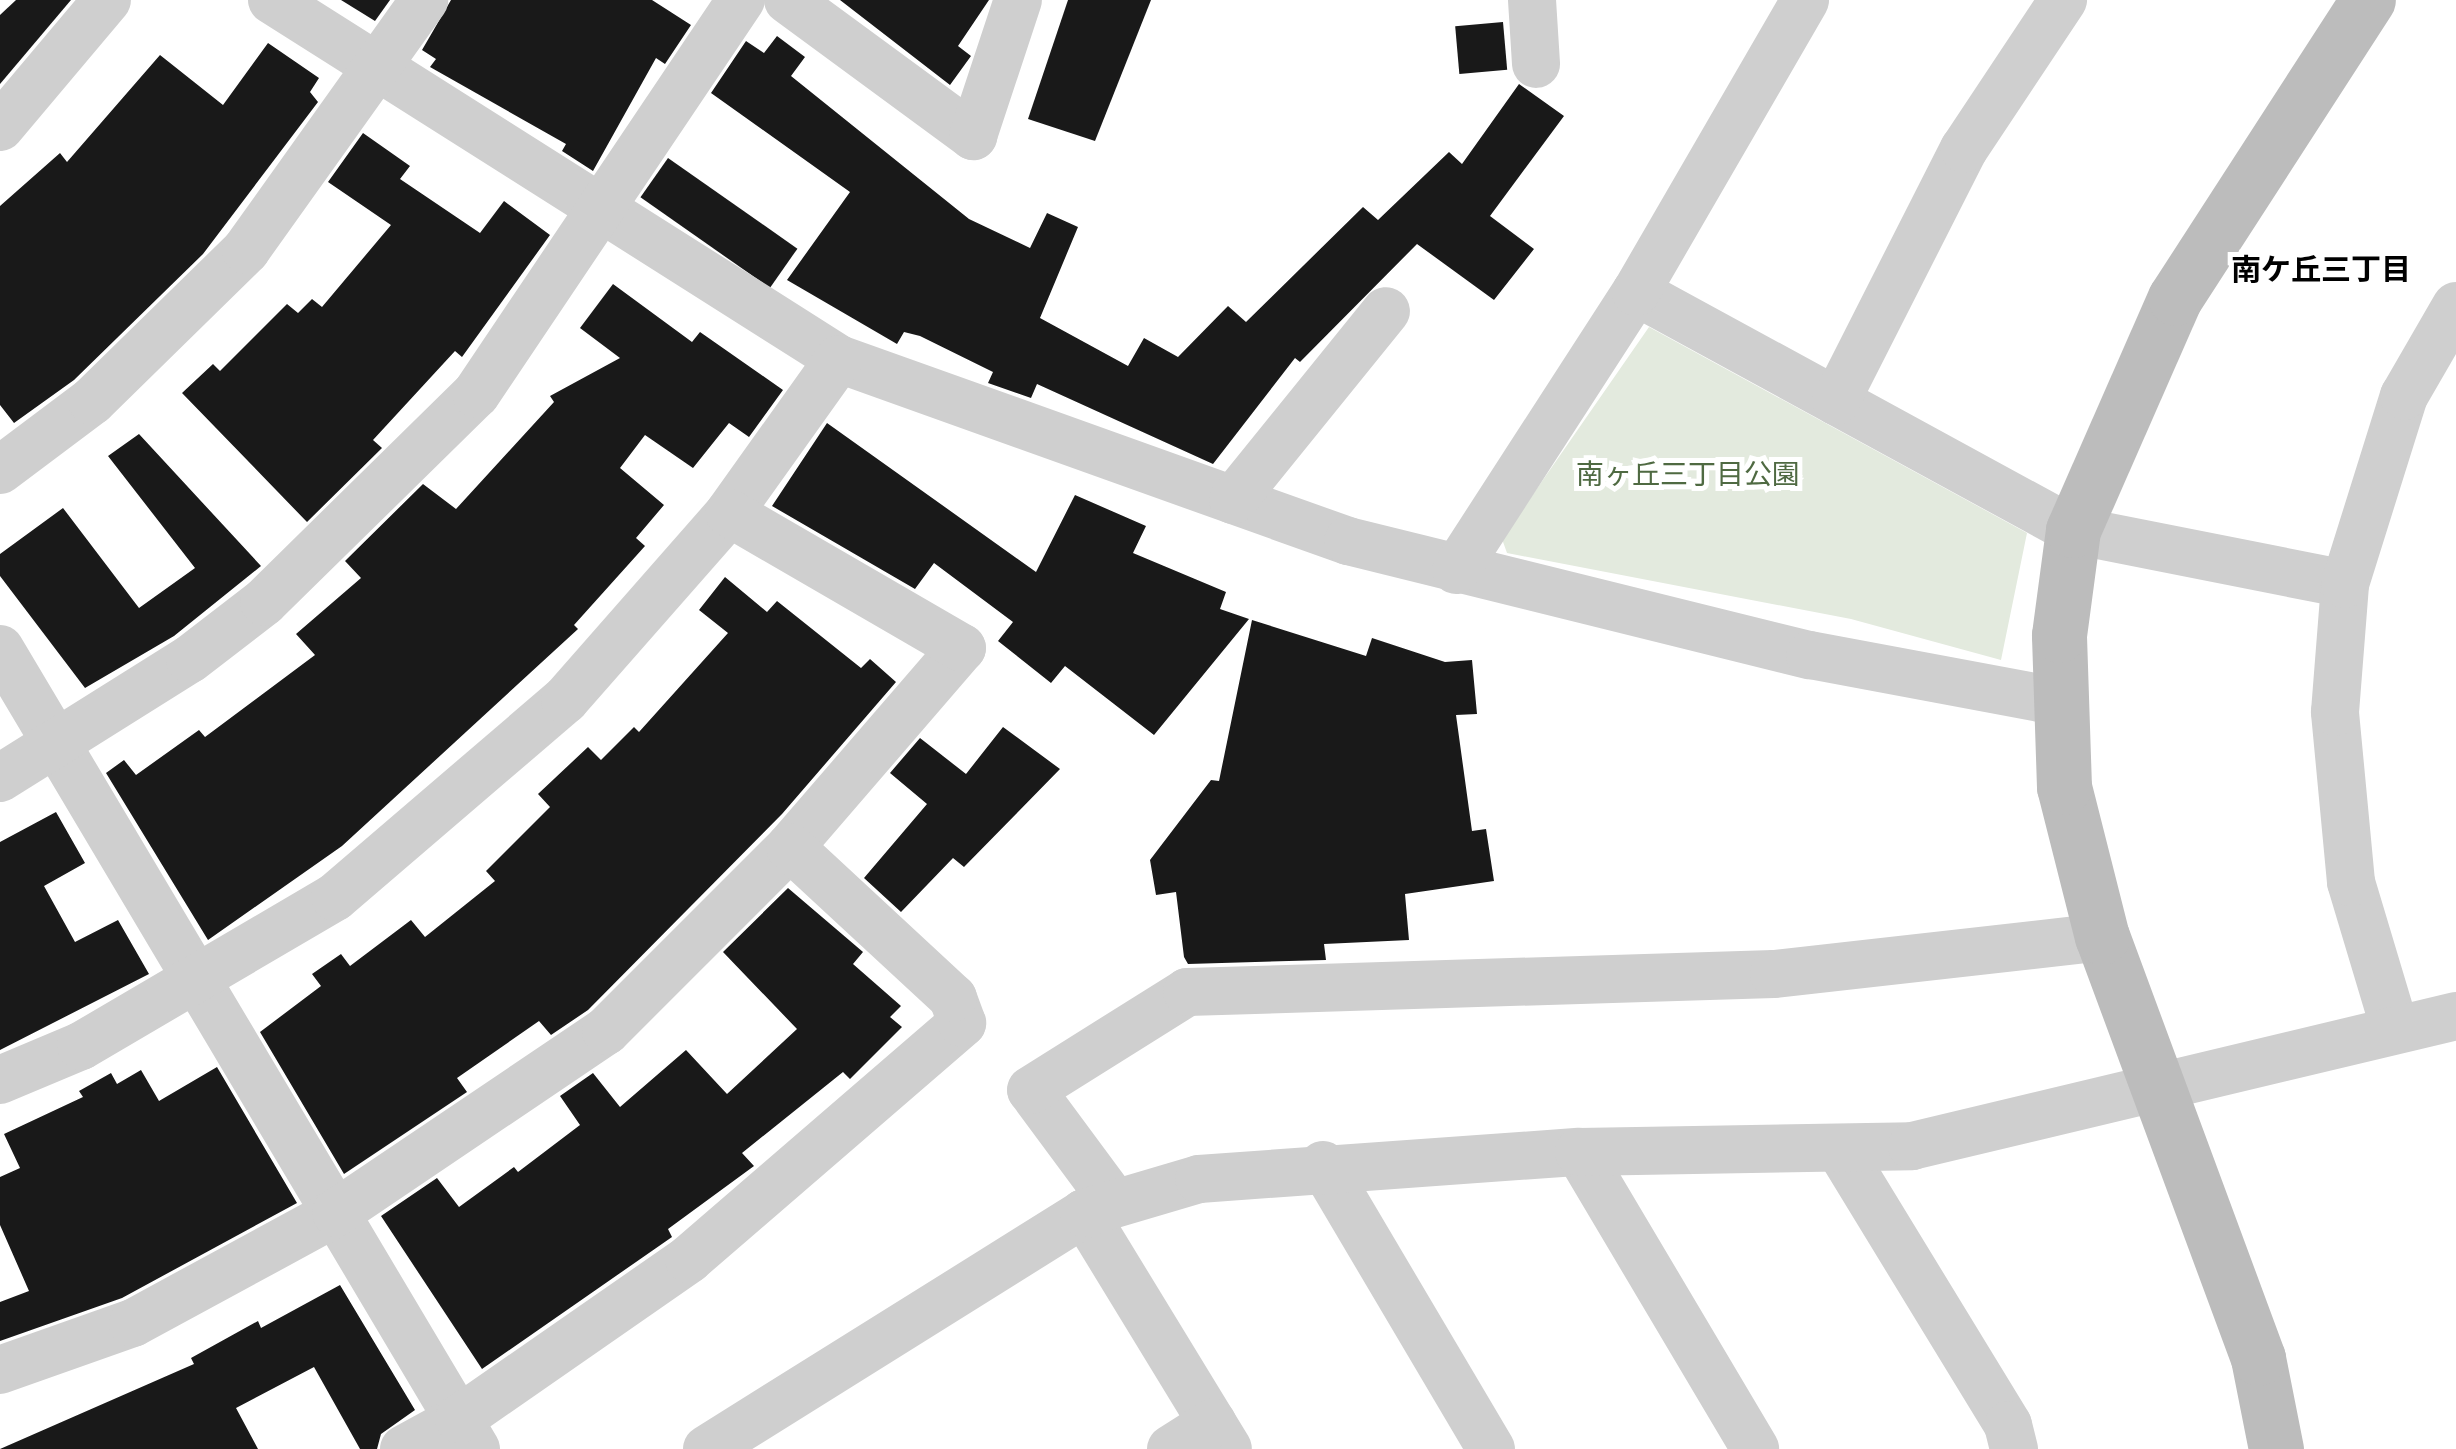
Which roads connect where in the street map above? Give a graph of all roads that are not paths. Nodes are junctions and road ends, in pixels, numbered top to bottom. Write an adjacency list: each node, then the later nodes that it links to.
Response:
1 (107, 0): 13 (street)
2 (272, 0): 12 (street)
3 (424, 0): 12 (street)
4 (740, 0): 14 (street)
5 (788, 0): 6 (street)
6 (1018, 0)
7 (1532, 0): 11 (street)
8 (1806, 0): 15 (street)
9 (2063, 0): 19 (street)
10 (2368, 0): 23 (street)
11 (1536, 64)
12 (382, 69): 14 (street); 20 (street)
13 (0, 128)
14 (600, 207): 18 (street); 28 (street)
15 (1636, 292): 19 (street); 24 (street)
16 (2456, 306): 25 (street)
17 (1386, 311): 21 (street)
18 (839, 359): 21 (street); 22 (street)
19 (1836, 401): 23 (street)
20 (0, 470)
21 (1232, 500): 24 (street)
22 (728, 513): 30 (street); 32 (street)
23 (2073, 530): 25 (street); 27 (street)
24 (1456, 570): 27 (street)
25 (2344, 584): 34 (street)
26 (0, 649): 28 (street)
27 (2056, 701): 31 (street)
28 (57, 746): 29 (street); 32 (street)
29 (0, 778)
30 (790, 847): 41 (street); 43 (street)
31 (2102, 937): 36 (street); 40 (street)
32 (196, 979): 35 (street); 41 (street)
33 (2456, 1016): 34 (street)
34 (2396, 1029): 36 (street)
35 (0, 1080)
36 (2158, 1092): 37 (street); 51 (street)
37 (1839, 1148): 38 (street); 50 (street)
38 (1579, 1152): 39 (street); 49 (street)
39 (1323, 1165): 40 (street); 48 (street)
40 (1099, 1207): 44 (street); 46 (street)
41 (336, 1213): 42 (street); 43 (street)
42 (0, 1370)
43 (468, 1434): 45 (street)
44 (1220, 1436): 47 (street)
45 (404, 1449)
46 (707, 1449)
47 (1172, 1449)
48 (1491, 1449)
49 (1755, 1449)
50 (2014, 1449)
51 (2276, 1449)

